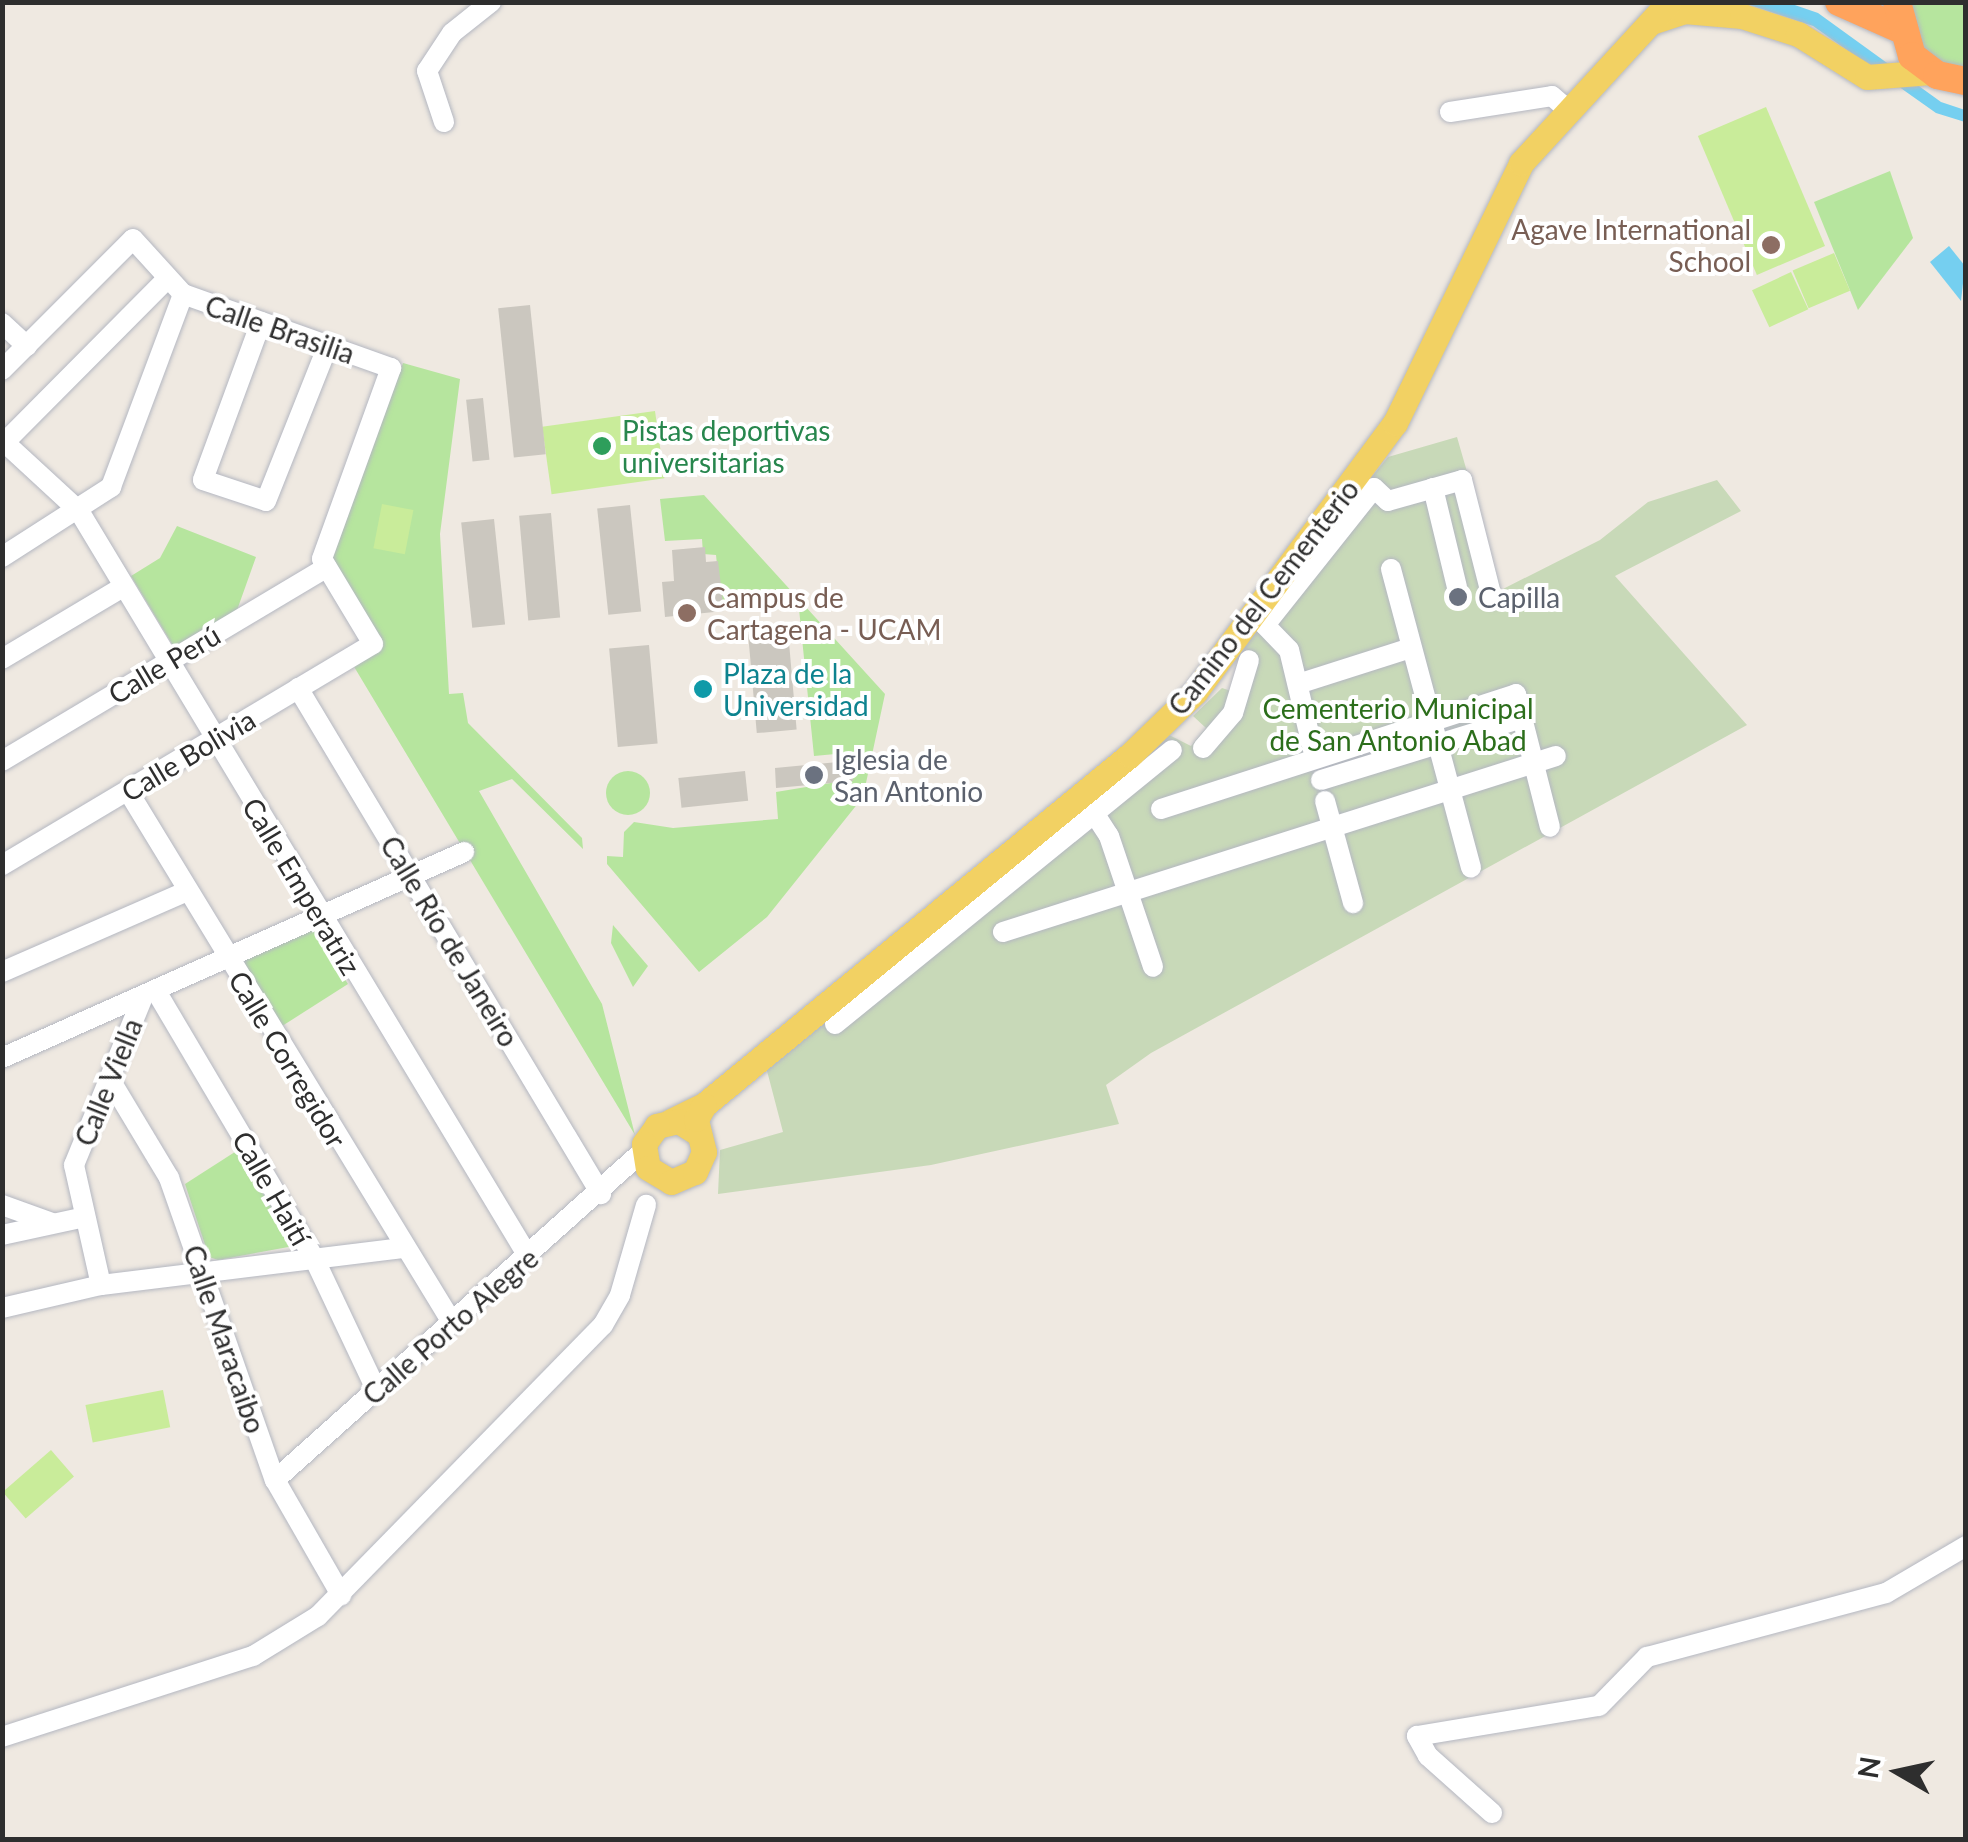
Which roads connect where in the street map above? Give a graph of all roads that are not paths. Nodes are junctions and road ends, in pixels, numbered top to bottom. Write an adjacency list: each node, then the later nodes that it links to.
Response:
1 (491, 2): 11 (street)
2 (1669, 2): 5 (main road, Camino del Cementerio)
3 (1839, 2): 6 (highway)
4 (1711, 7): 5 (main road); 7 (main road)
5 (1650, 24): 9 (main road, Camino del Cementerio)
6 (1899, 24): 7 (main road); 8 (highway)
7 (1883, 75): 8 (main road)
8 (1953, 80)
9 (1568, 109): 10 (street); 65 (main road, Camino del Cementerio)
10 (1450, 112)
11 (444, 122)
12 (176, 286): 14 (street, Calle Brasilia); 16 (street, Calle Brasilia); 18 (street); 20 (street)
13 (2, 322): 16 (street)
14 (261, 322): 15 (street, Calle Brasilia); 15 (street)
15 (328, 345): 22 (street, Calle Brasilia)
16 (27, 346): 17 (street)
17 (2, 370)
18 (4, 441): 20 (street, Calle Emperatriz)
19 (1433, 488): 25 (street); 26 (street); 31 (street)
20 (78, 512): 21 (street); 24 (street, Calle Emperatriz)
21 (2, 557)
22 (327, 567): 30 (street, Calle Perú); 32 (street, Calle Bolivia)
23 (1391, 569): 27 (street)
24 (123, 587): 28 (street); 30 (street, Calle Emperatriz)
25 (1457, 587)
26 (1492, 598)
27 (1412, 648): 31 (street); 34 (street)
28 (2, 659)
29 (1249, 660): 37 (street)
30 (168, 661): 35 (street, Calle Emperatriz); 41 (street, Calle Perú)
31 (1298, 684): 40 (street)
32 (298, 688): 35 (street, Calle Bolivia); 52 (street, Calle Río de Janeiro)
33 (1523, 718): 34 (street); 36 (street); 42 (street)
34 (1430, 721): 36 (street); 40 (street)
35 (214, 739): 44 (street, Calle Bolivia); 56 (street, Calle Emperatriz)
36 (1437, 744): 43 (street); 47 (street)
37 (1204, 748)
38 (1172, 750): 46 (street)
39 (1556, 756): 42 (street)
40 (1316, 758): 45 (street)
41 (2, 761)
42 (1534, 762): 43 (street); 48 (street)
43 (1450, 788): 47 (street); 51 (street)
44 (128, 790): 50 (street, Calle Bolivia); 54 (street, Calle Corregidor)
45 (1161, 809)
46 (1094, 813): 53 (street); 62 (street)
47 (1332, 826): 53 (street); 55 (street)
48 (1550, 827)
49 (464, 852): 52 (street)
50 (2, 865)
51 (1470, 867)
52 (412, 877): 56 (street); 69 (street, Calle Río de Janeiro)
53 (1128, 890): 57 (street); 59 (street)
54 (187, 891): 58 (street, Calle Corregidor); 60 (street)
55 (1353, 903)
56 (320, 918): 58 (street); 76 (street, Calle Emperatriz)
57 (1003, 932)
58 (228, 959): 61 (street); 74 (street, Calle Corregidor)
59 (1153, 967)
60 (2, 972)
61 (150, 994): 63 (street); 64 (street, Calle Viella); 75 (street, Calle Haití)
62 (835, 1024)
63 (2, 1058)
64 (112, 1083): 71 (street, Calle Viella); 77 (street, Calle Maracaibo)
65 (704, 1105): 66 (main road, Camino del Cementerio); 67 (main road)
66 (671, 1121): 67 (main road); 68 (main road, Calle Porto Alegre)
67 (699, 1134): 68 (main road, Calle Porto Alegre)
68 (648, 1170): 69 (street, Calle Porto Alegre); 84 (street)
69 (601, 1194): 76 (street, Calle Porto Alegre)
70 (2, 1206): 72 (street)
71 (84, 1217): 72 (street); 78 (street, Calle Viella)
72 (54, 1224): 73 (street)
73 (2, 1235)
74 (401, 1248): 75 (street); 80 (street, Calle Corregidor)
75 (314, 1258): 77 (street); 81 (street, Calle Haití)
76 (529, 1258): 80 (street, Calle Porto Alegre)
77 (201, 1272): 78 (street); 82 (street, Calle Maracaibo)
78 (100, 1285): 79 (street)
79 (2, 1308)
80 (453, 1324): 81 (street, Calle Porto Alegre)
81 (377, 1391): 82 (street, Calle Porto Alegre)
82 (275, 1480): 84 (street, Calle Maracaibo)
83 (1966, 1546): 86 (street)
84 (342, 1595): 85 (street)
85 (2, 1738)
86 (1492, 1813)

